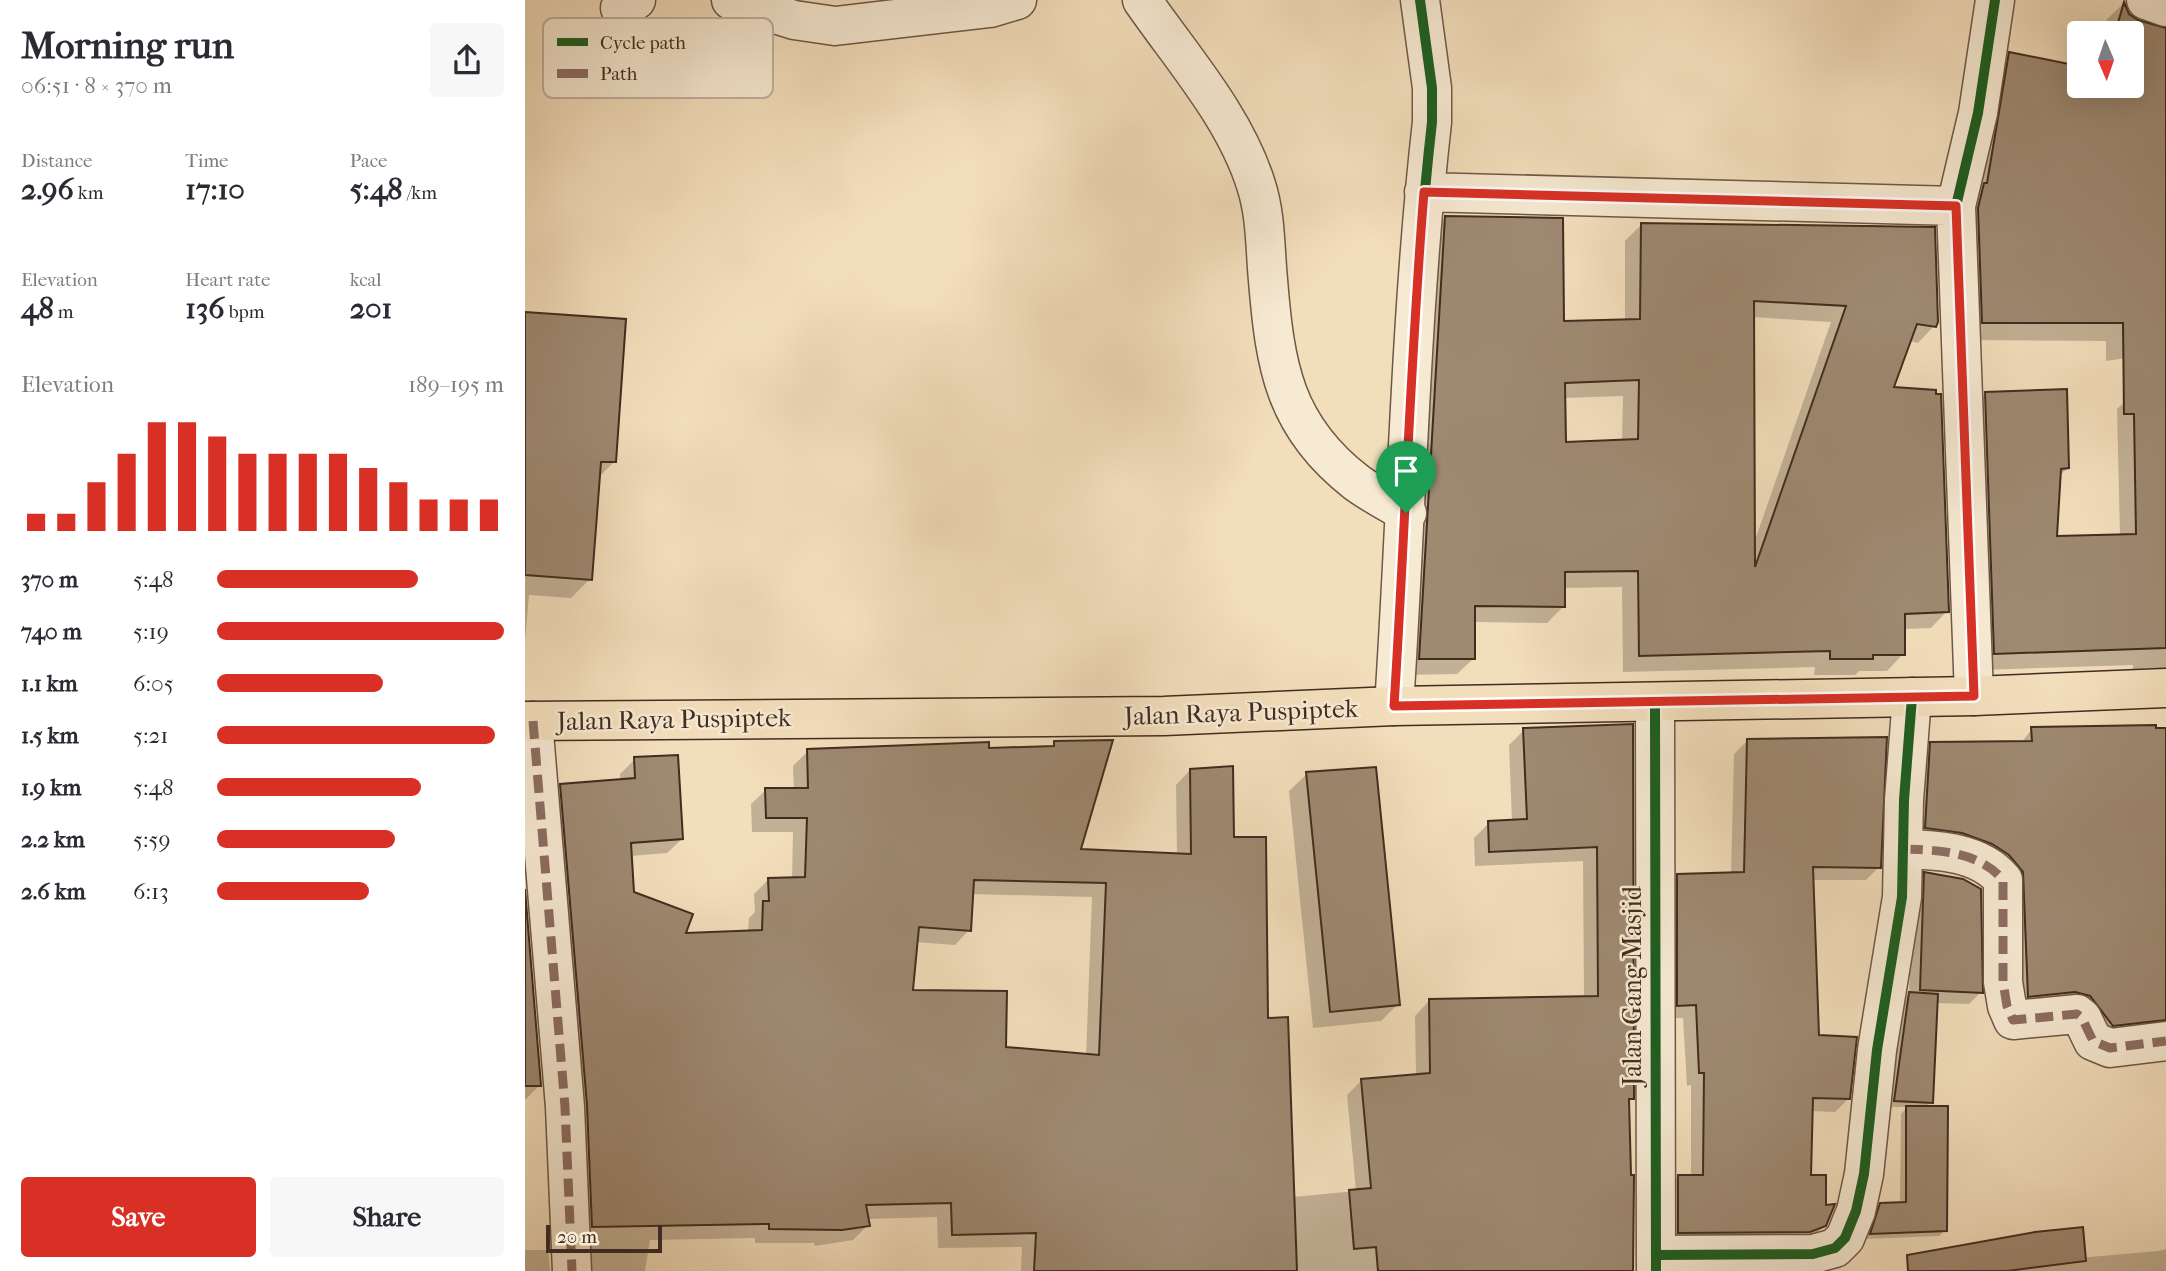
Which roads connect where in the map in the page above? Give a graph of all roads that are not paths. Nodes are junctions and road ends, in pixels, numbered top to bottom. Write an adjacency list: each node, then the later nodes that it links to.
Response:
1 (731, 0): 2 (street)
2 (1017, 0)
3 (1142, 0): 10 (street)
4 (1420, 0): 8 (street)
5 (1995, 0): 9 (street)
6 (2146, 0): 7 (street)
7 (2166, 7)
8 (1424, 192): 9 (street); 10 (street)
9 (1956, 206): 12 (street)
10 (1406, 513): 15 (street)
11 (2166, 688): 12 (main road, Jalan Raya Puspiptek)
12 (1974, 696): 13 (main road, Jalan Raya Puspiptek)
13 (1912, 697): 14 (main road, Jalan Raya Puspiptek); 17 (street)
14 (1655, 702): 15 (main road, Jalan Raya Puspiptek); 19 (street, Jalan Gang Masjid)
15 (1394, 706): 16 (main road, Jalan Raya Puspiptek)
16 (529, 721): 20 (street)
17 (1905, 849): 18 (street); 19 (street)
18 (2166, 1041)
19 (1656, 1263)
20 (572, 1271)

